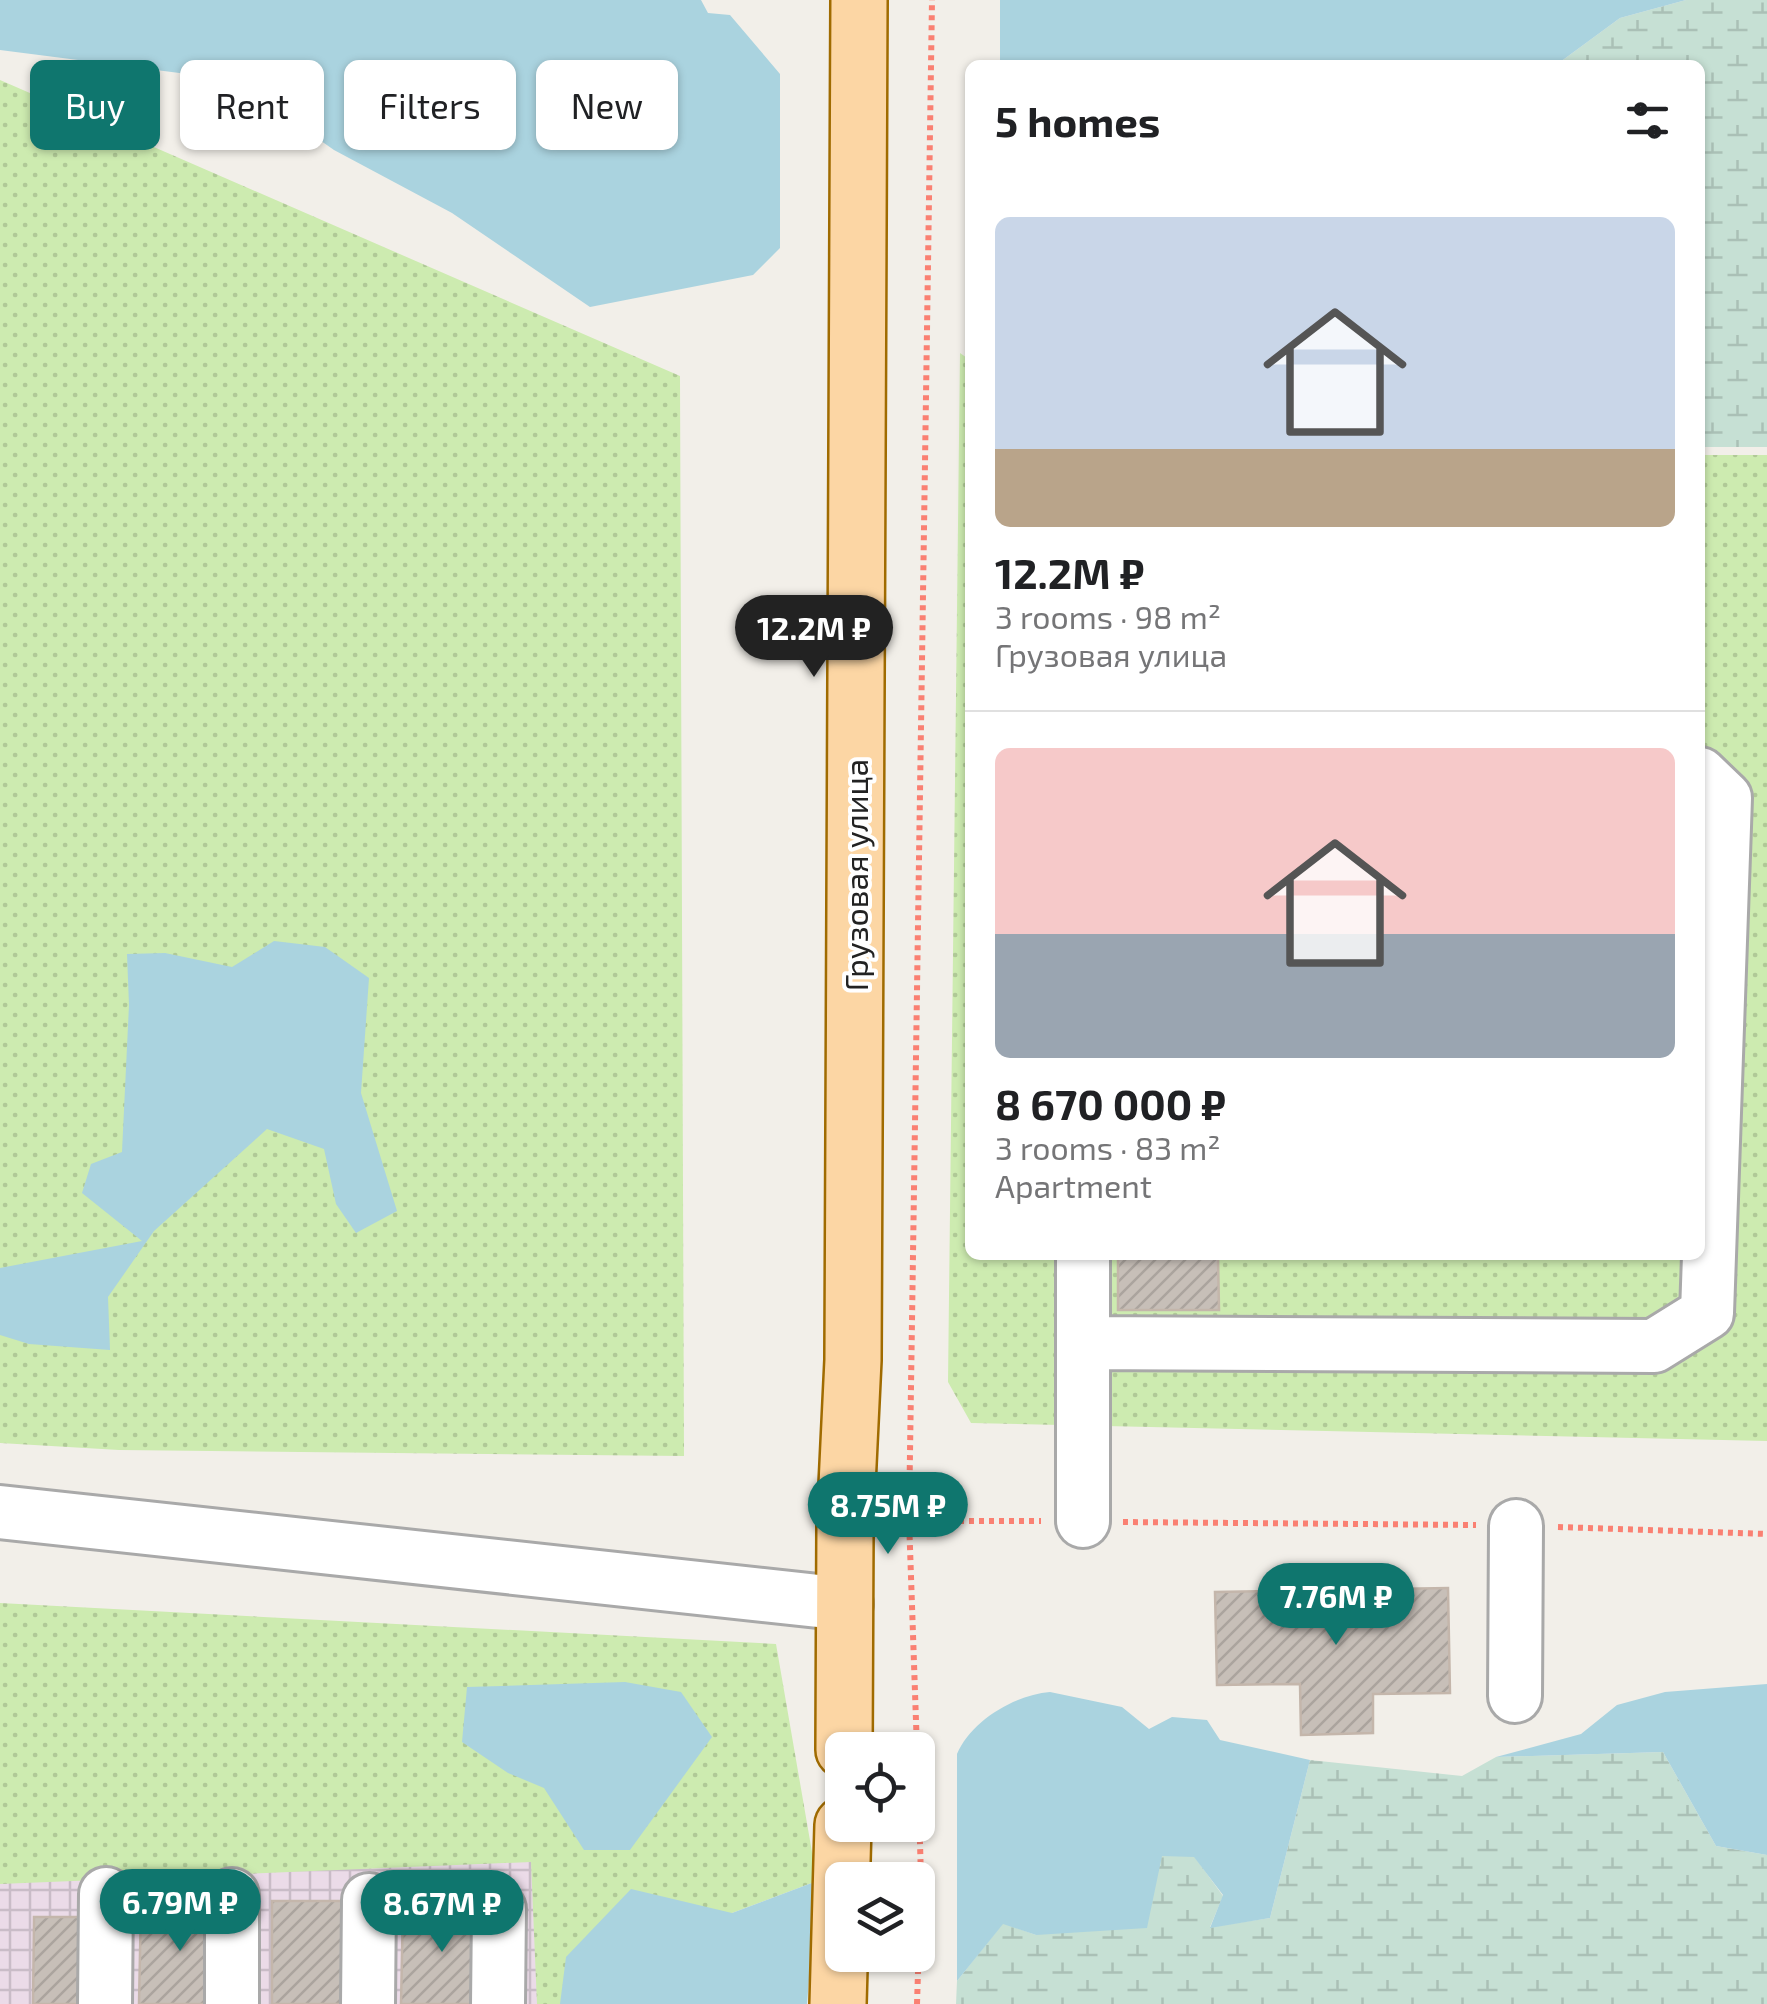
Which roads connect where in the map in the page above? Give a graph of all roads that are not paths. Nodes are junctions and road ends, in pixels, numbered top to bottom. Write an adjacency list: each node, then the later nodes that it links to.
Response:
1 (859, 0): 8 (main road, Грузовая улица)
2 (1705, 779): 4 (lane)
3 (1083, 1260): 4 (lane)
4 (1083, 1343): 6 (lane)
5 (0, 1512): 8 (lane)
6 (1082, 1521)
7 (1516, 1526): 9 (lane)
8 (846, 1604): 10 (main road, Грузовая улица)
9 (1515, 1696)
10 (844, 1732)
11 (843, 1842): 20 (main road)
12 (106, 1894): 16 (lane)
13 (232, 1895): 17 (lane)
14 (369, 1900): 18 (lane)
15 (498, 1909): 19 (lane)
16 (106, 2004)
17 (232, 2004)
18 (368, 2004)
19 (498, 2004)
20 (838, 2004)

